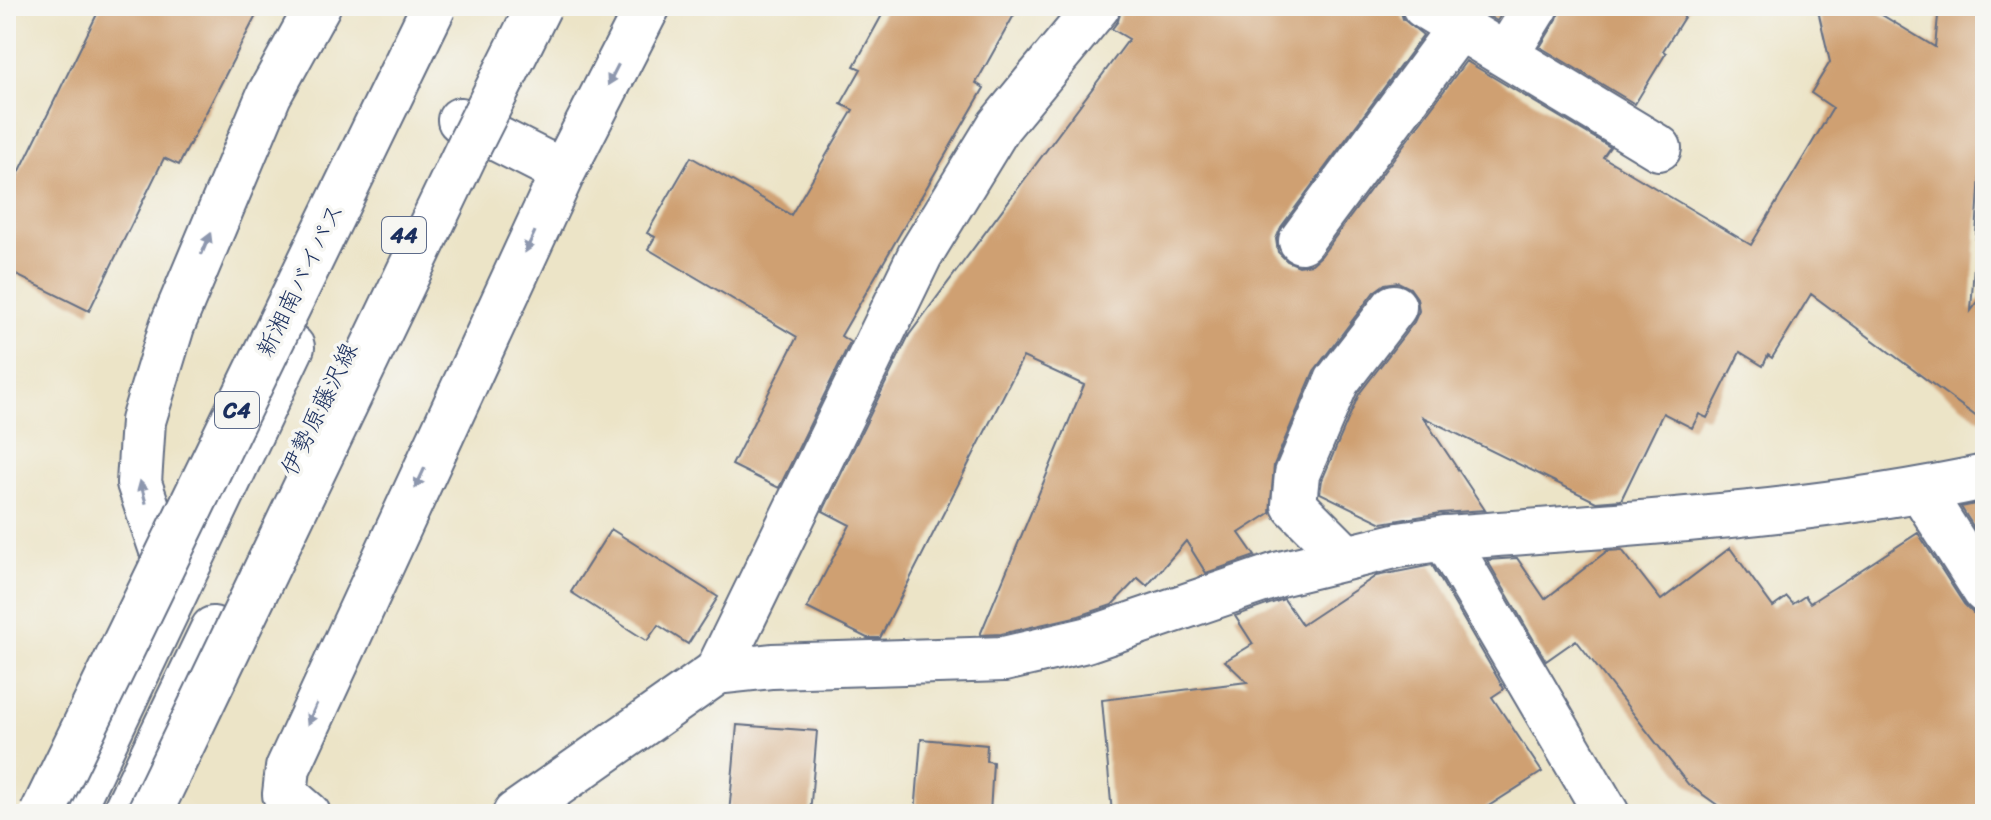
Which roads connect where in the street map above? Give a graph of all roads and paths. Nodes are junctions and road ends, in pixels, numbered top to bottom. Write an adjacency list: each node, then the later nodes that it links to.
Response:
1 (318, 6): 21 (main road, one-way to 1)
2 (434, 6): 23 (main road, 新湘南バイパス / C4, bridge)
3 (456, 6): 21 (main road, 伊勢原藤沢線 / 44)
4 (517, 6): 11 (main road, 伊勢原藤沢線 / 44)
5 (539, 6): 26 (main road, bridge)
6 (648, 6): 13 (main road, one-way to 13)
7 (1098, 6): 22 (main road)
8 (1536, 6): 10 (main road)
9 (1442, 17): 10 (main road); 14 (main road)
10 (1506, 55): 12 (main road)
11 (460, 120): 13 (main road); 25 (main road, 伊勢原藤沢線 / 44)
12 (1659, 148)
13 (563, 172): 27 (main road, one-way to 27)
14 (1301, 241)
15 (1394, 307): 19 (main road)
16 (1985, 477): 17 (main road)
17 (1921, 491): 18 (main road); 20 (main road)
18 (1445, 538): 19 (main road); 29 (main road)
19 (1346, 557): 22 (main road)
20 (1985, 591)
21 (177, 592): 24 (main road, 伊勢原藤沢線 / 44)
22 (717, 672): 28 (main road)
23 (42, 814)
24 (70, 814)
25 (124, 814)
26 (149, 814)
27 (308, 814)
28 (515, 814)
29 (1607, 814)

